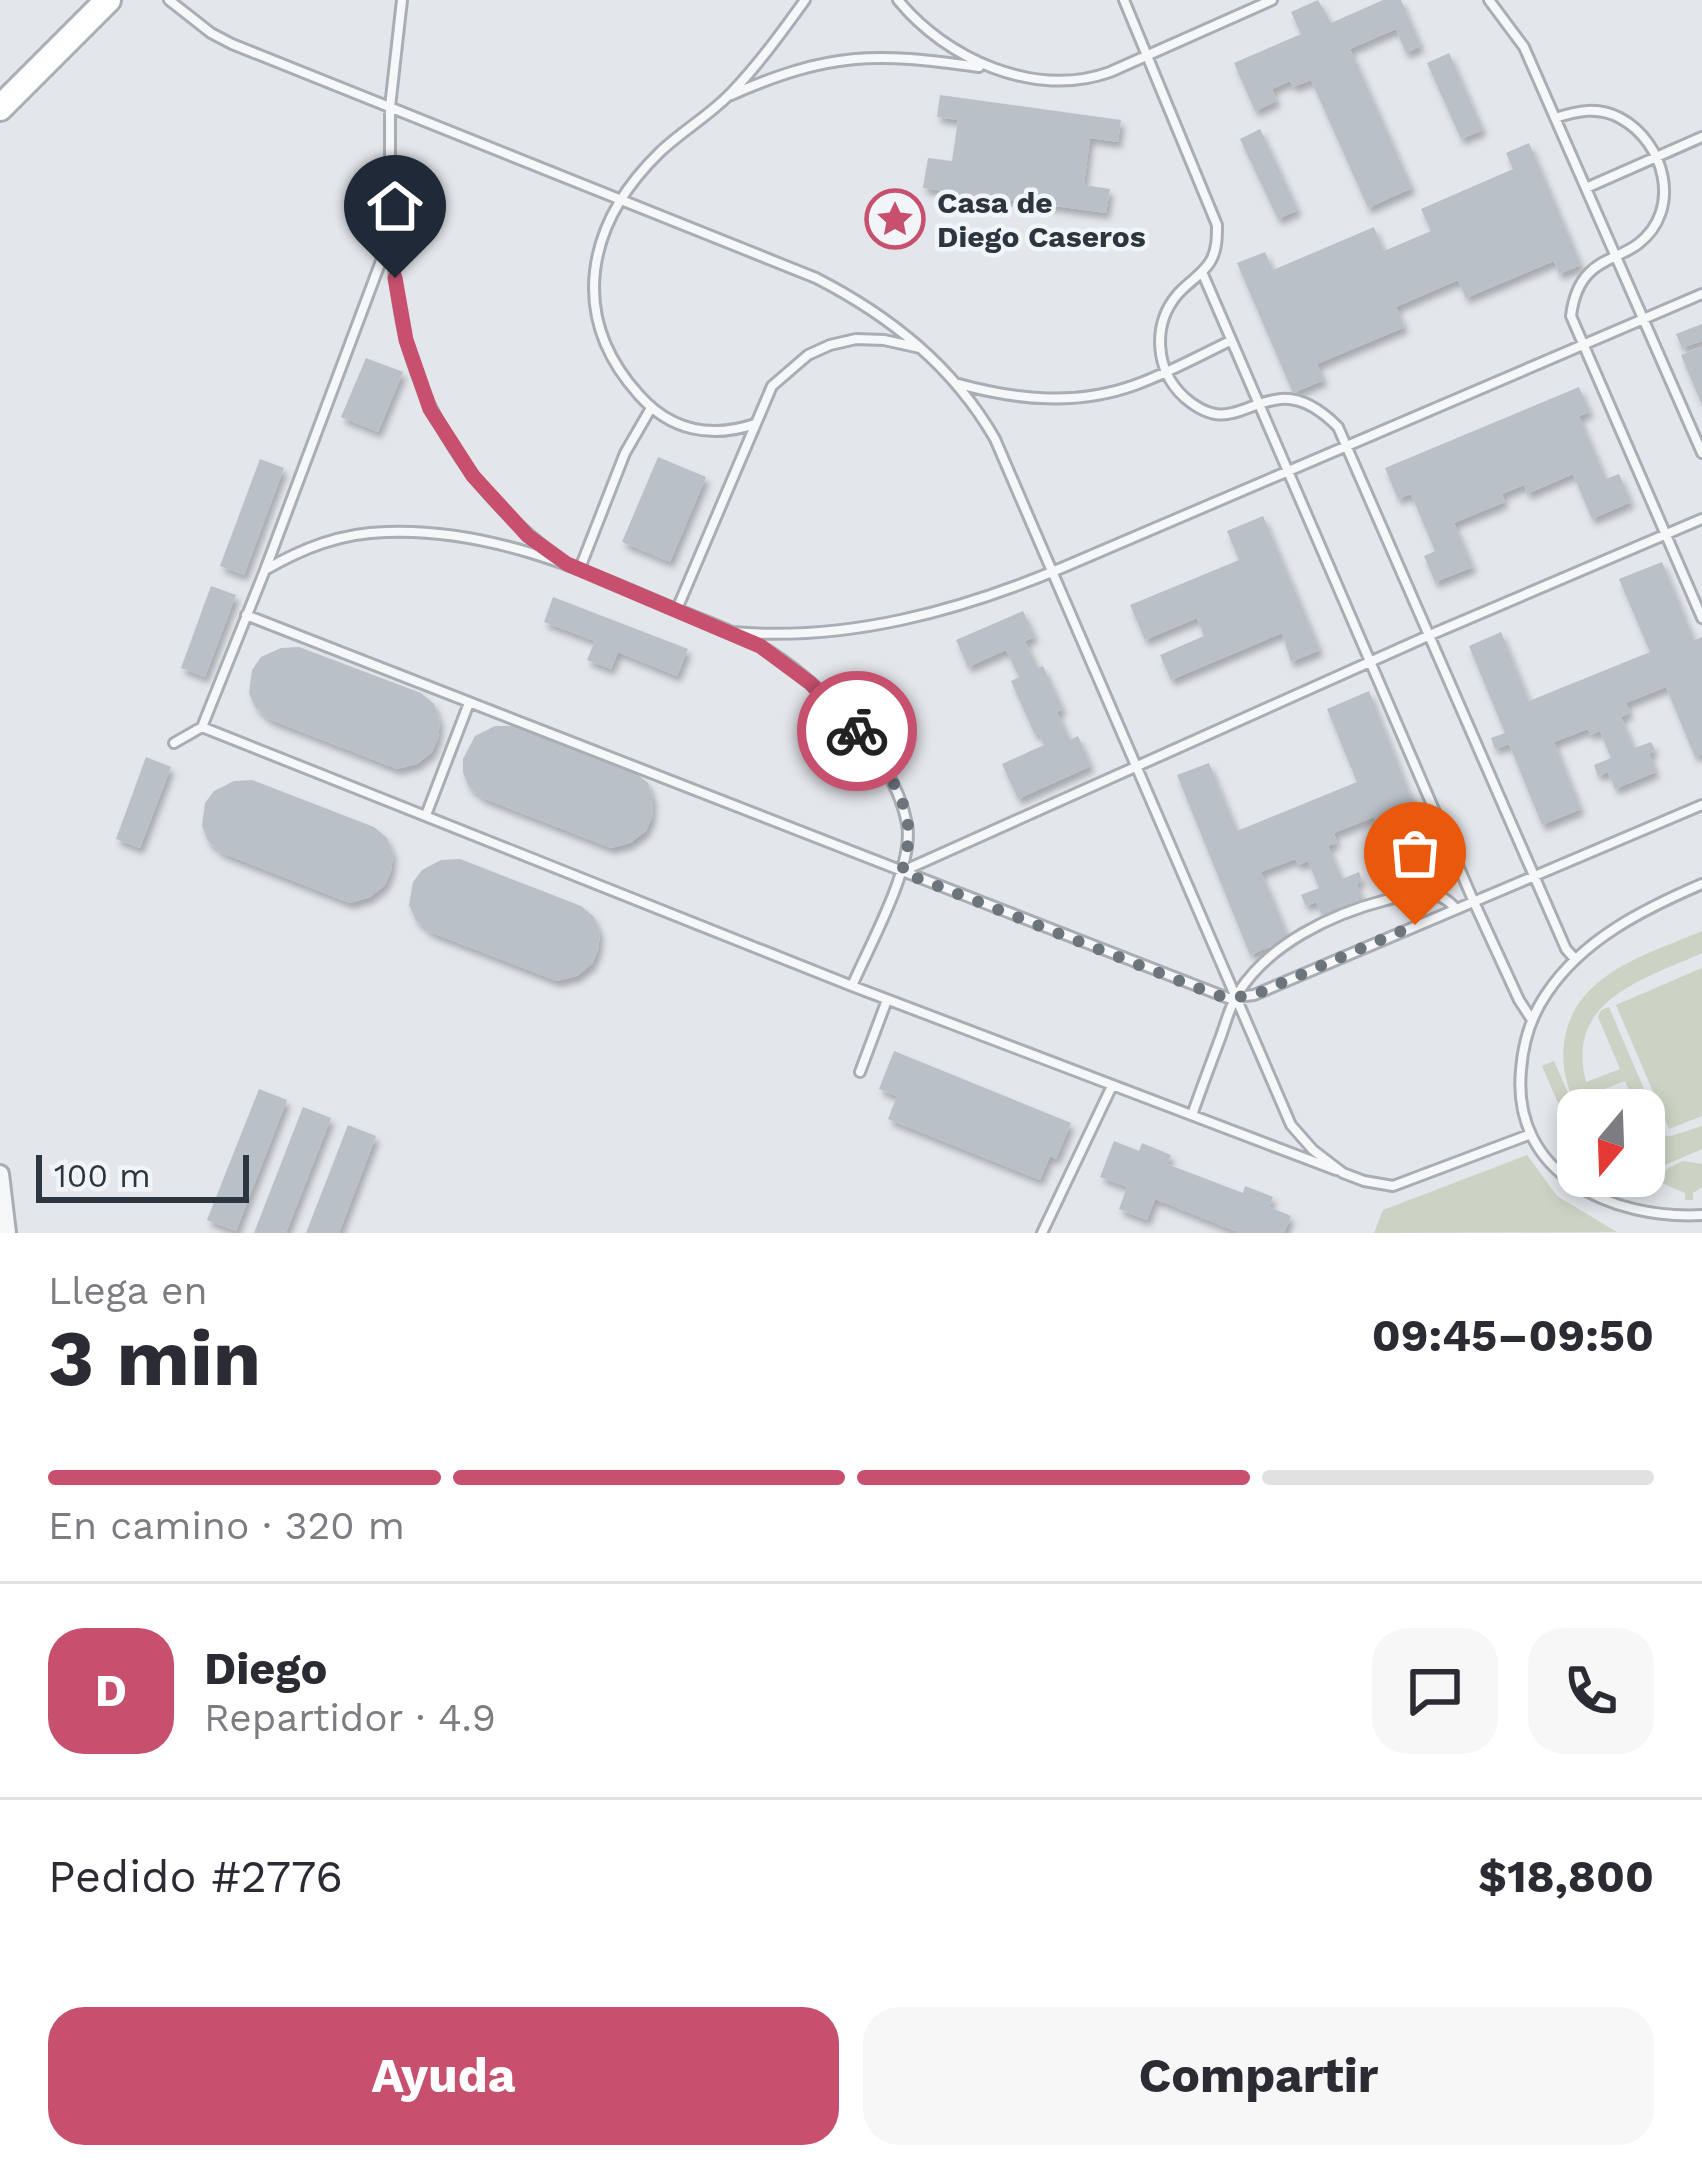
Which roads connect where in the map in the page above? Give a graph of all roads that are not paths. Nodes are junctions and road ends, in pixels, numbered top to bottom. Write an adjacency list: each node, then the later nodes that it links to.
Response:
1 (108, 0): 13 (street)
2 (169, 0): 12 (lane)
3 (402, 0): 12 (lane)
4 (805, 0): 11 (lane)
5 (898, 0): 10 (lane)
6 (1124, 0): 9 (lane)
7 (1272, 0): 9 (lane)
8 (1490, 0): 14 (lane)
9 (1148, 56): 10 (lane); 21 (lane)
10 (999, 69): 11 (lane)
11 (728, 97): 18 (lane)
12 (390, 106): 18 (lane); 19 (lane)
13 (0, 108)
14 (1555, 118): 16 (lane); 17 (lane)
15 (1702, 137): 16 (lane)
16 (1657, 157): 17 (lane); 20 (lane)
17 (1586, 188): 20 (lane)
18 (621, 201): 26 (lane); 30 (lane)
19 (390, 237): 37 (lane); 39 (lane)
20 (1616, 257): 23 (lane); 25 (lane)
21 (1202, 272): 24 (lane); 27 (lane)
22 (1702, 294): 23 (lane)
23 (1643, 320): 25 (lane); 33 (lane)
24 (1230, 341): 27 (lane); 29 (lane)
25 (1582, 346): 32 (lane); 36 (lane)
26 (922, 349): 28 (lane); 31 (lane)
27 (1165, 372): 28 (lane); 29 (lane)
28 (957, 383): 40 (lane)
29 (1259, 406): 32 (lane); 34 (lane)
30 (651, 408): 31 (lane); 38 (lane)
31 (754, 424): 41 (lane)
32 (1347, 445): 34 (lane); 45 (lane)
33 (1702, 453)
34 (1288, 470): 40 (lane); 46 (lane)
35 (1702, 519): 36 (lane)
36 (1665, 534): 43 (lane); 45 (lane)
37 (567, 564): 38 (lane); 39 (lane)
38 (580, 568): 41 (lane)
39 (265, 570): 42 (lane)
40 (1051, 572): 44 (lane); 50 (lane)
41 (677, 609): 44 (lane)
42 (246, 615): 47 (lane); 48 (lane)
43 (1702, 618)
44 (732, 632): 53 (lane)
45 (1430, 635): 46 (lane); 54 (lane)
46 (1370, 662): 50 (lane); 56 (lane)
47 (470, 703): 52 (lane); 53 (lane)
48 (202, 727): 49 (lane); 52 (lane)
49 (174, 743)
50 (1135, 766): 53 (lane); 60 (lane)
51 (1702, 805): 54 (lane)
52 (426, 815): 59 (lane)
53 (902, 872): 59 (lane); 60 (lane)
54 (1534, 875): 56 (lane); 58 (lane)
55 (1702, 884): 58 (lane)
56 (1473, 900): 57 (lane); 62 (lane)
57 (1455, 908): 60 (lane); 60 (lane)
58 (1575, 959): 62 (lane)
59 (852, 986): 61 (lane)
60 (1235, 997): 65 (lane); 67 (lane)
61 (887, 1000): 63 (lane); 64 (lane)
62 (1532, 1020): 66 (lane)
63 (860, 1072)
64 (1112, 1086): 65 (lane); 71 (lane)
65 (1192, 1115): 67 (lane)
66 (1532, 1134): 67 (lane); 69 (lane)
67 (1342, 1173)
68 (0, 1174): 70 (street)
69 (1702, 1214)
70 (7, 1233)
71 (1042, 1233)

